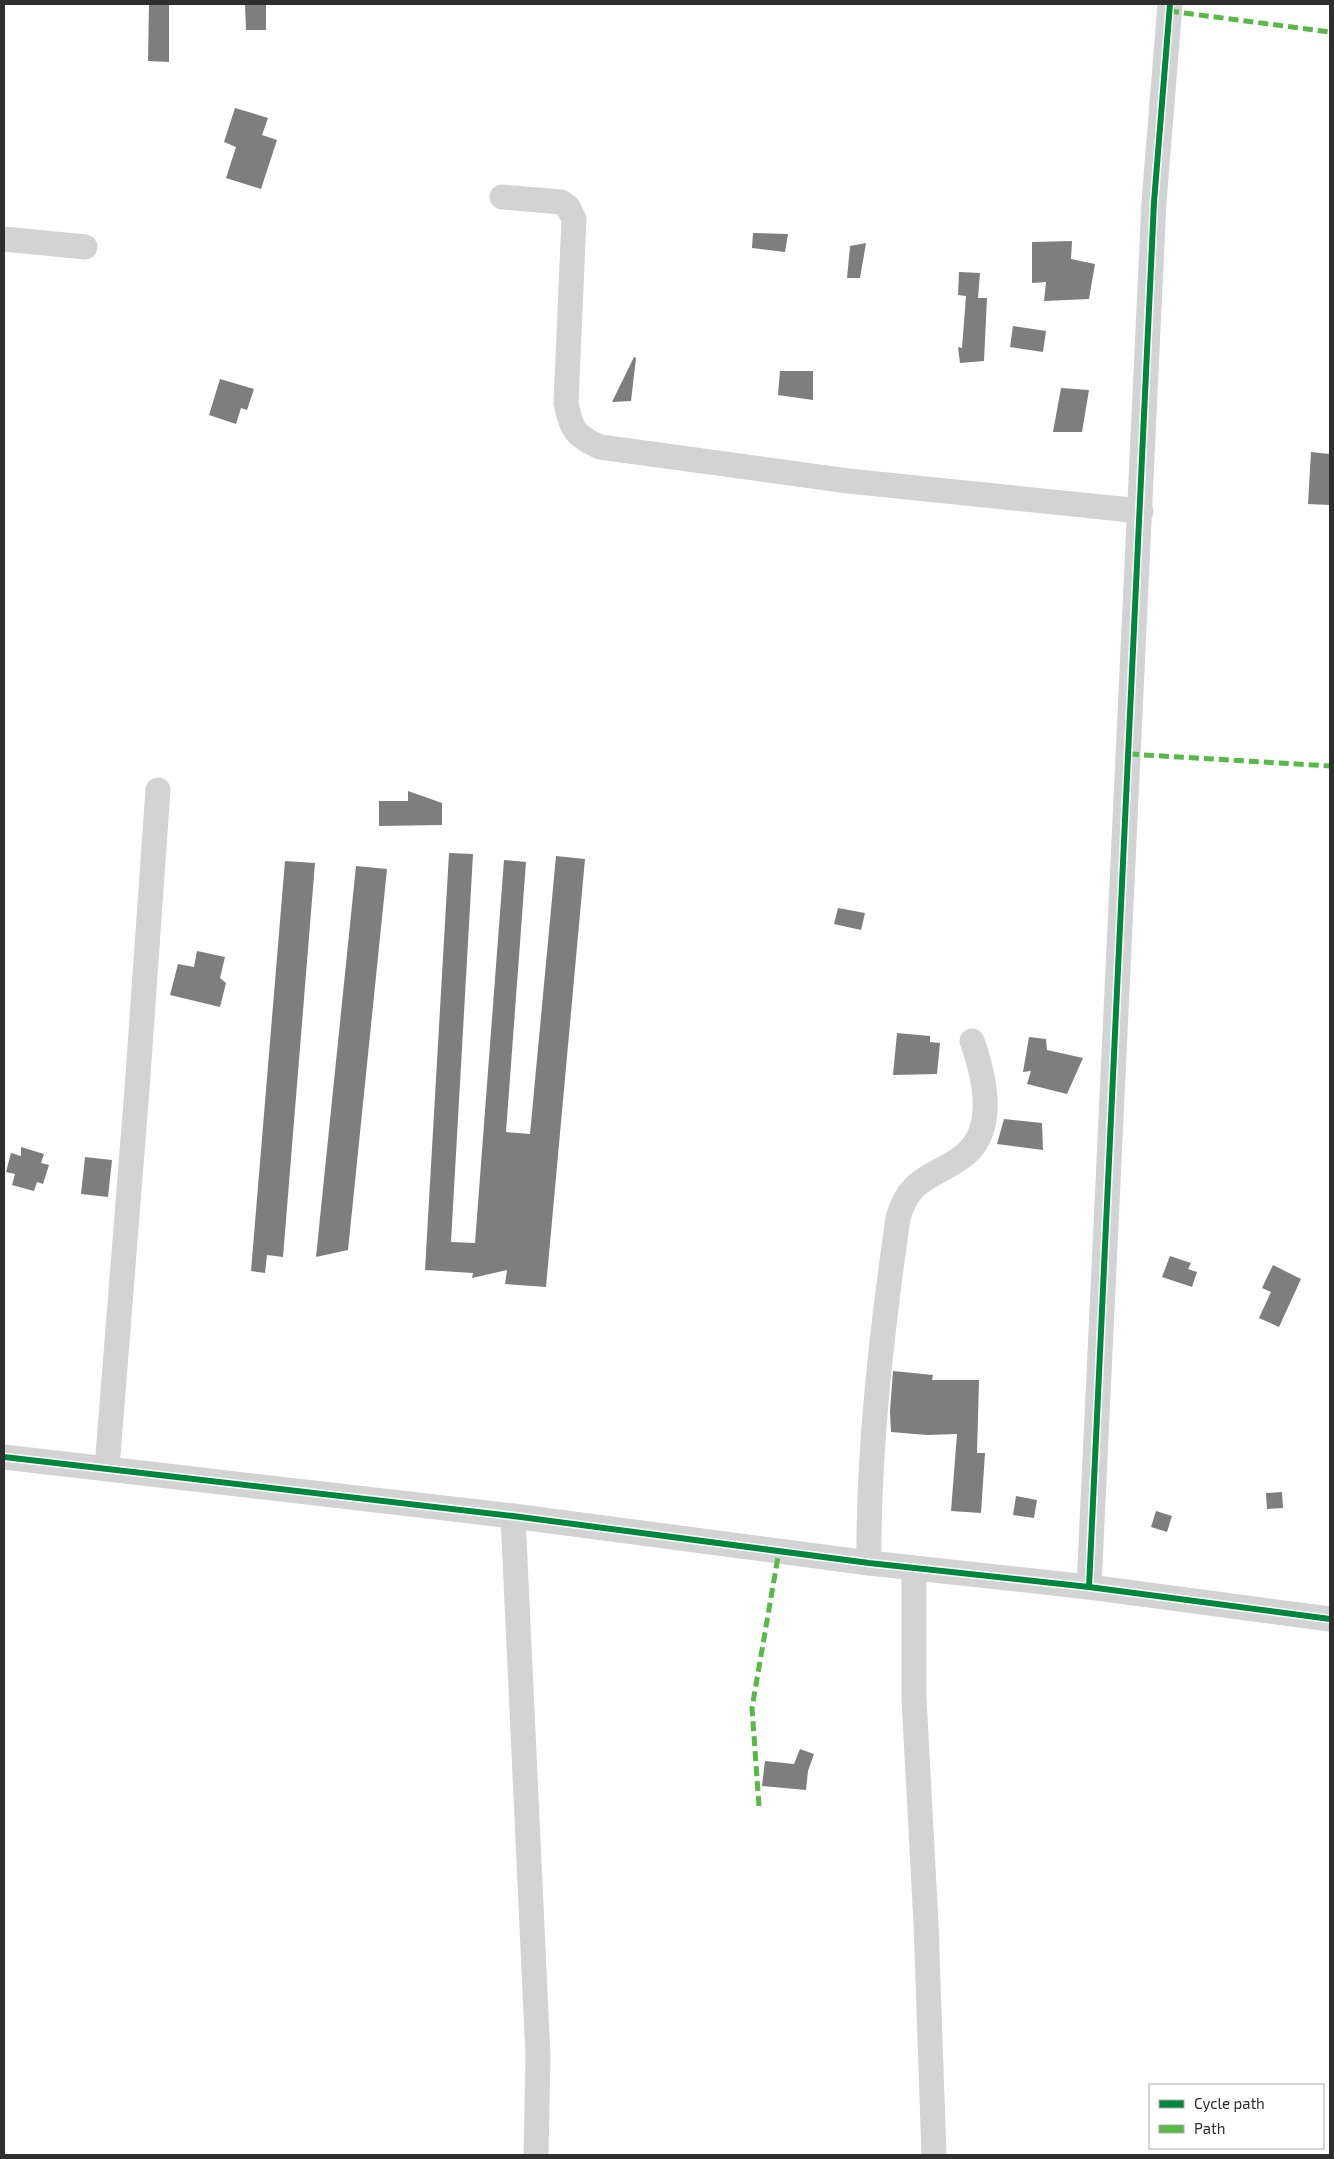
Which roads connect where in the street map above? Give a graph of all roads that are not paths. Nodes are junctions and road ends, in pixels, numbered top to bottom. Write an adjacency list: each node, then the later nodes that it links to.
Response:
1 (1170, 4): 5 (street)
2 (502, 197): 5 (street)
3 (4, 240): 4 (street)
4 (85, 247)
5 (1141, 511): 13 (street)
6 (158, 790): 9 (street)
7 (972, 1041): 11 (street)
8 (4, 1457): 9 (street)
9 (107, 1468): 10 (street)
10 (513, 1516): 11 (street); 15 (street)
11 (869, 1563): 12 (street)
12 (914, 1568): 13 (street); 16 (street)
13 (1089, 1587): 14 (street)
14 (1330, 1619)
15 (536, 2155)
16 (934, 2155)

